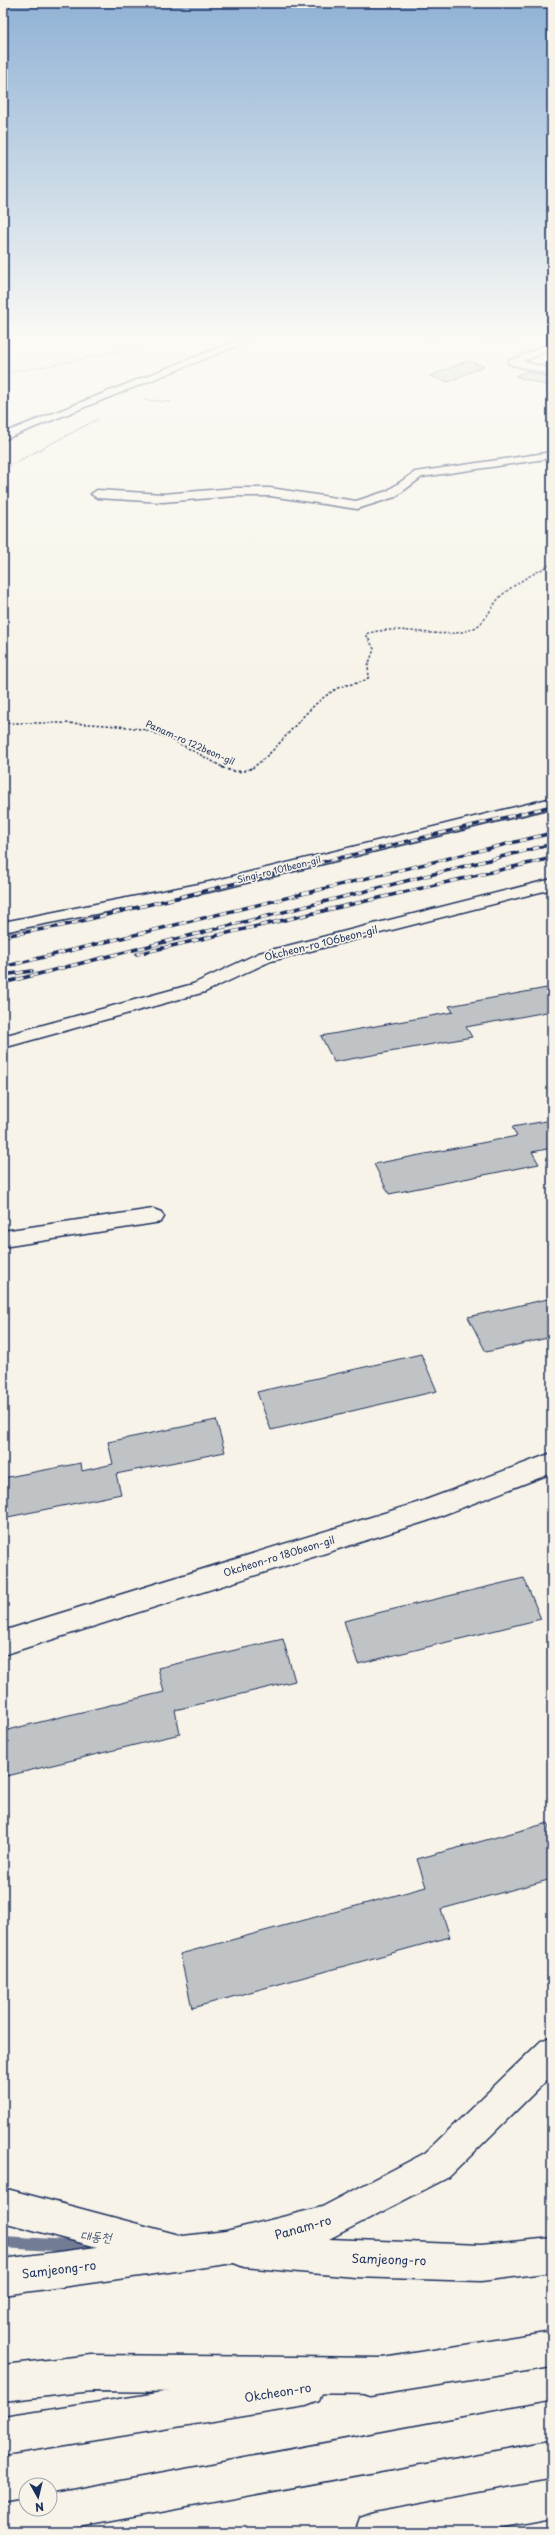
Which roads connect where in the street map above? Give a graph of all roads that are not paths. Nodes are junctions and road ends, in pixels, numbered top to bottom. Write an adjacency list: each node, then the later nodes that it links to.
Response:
1 (552, 455): 2 (main road)
2 (96, 494)
3 (552, 803): 5 (main road, Singi-ro 101beon-gil)
4 (552, 884): 6 (main road, Okcheon-ro 106beon-gil)
5 (3, 927)
6 (3, 1042)
7 (153, 1217): 8 (main road)
8 (3, 1238)
9 (552, 1463): 10 (main road, Okcheon-ro 180beon-gil)
10 (3, 1642)
11 (552, 2052): 13 (main road, Panam-ro)
12 (3, 2205): 14 (main road, Panam-ro)
13 (226, 2248): 14 (main road, Panam-ro); 15 (main road, Samjeong-ro)
14 (187, 2254): 16 (main road, Samjeong-ro)
15 (552, 2255)
16 (3, 2277)
17 (552, 2349): 18 (main road, Okcheon-ro)
18 (382, 2376): 19 (main road); 21 (main road, Okcheon-ro)
19 (3, 2383)
20 (552, 2420): 23 (main road)
21 (3, 2436)
22 (552, 2499): 24 (main road)
23 (3, 2522)
24 (374, 2532)

